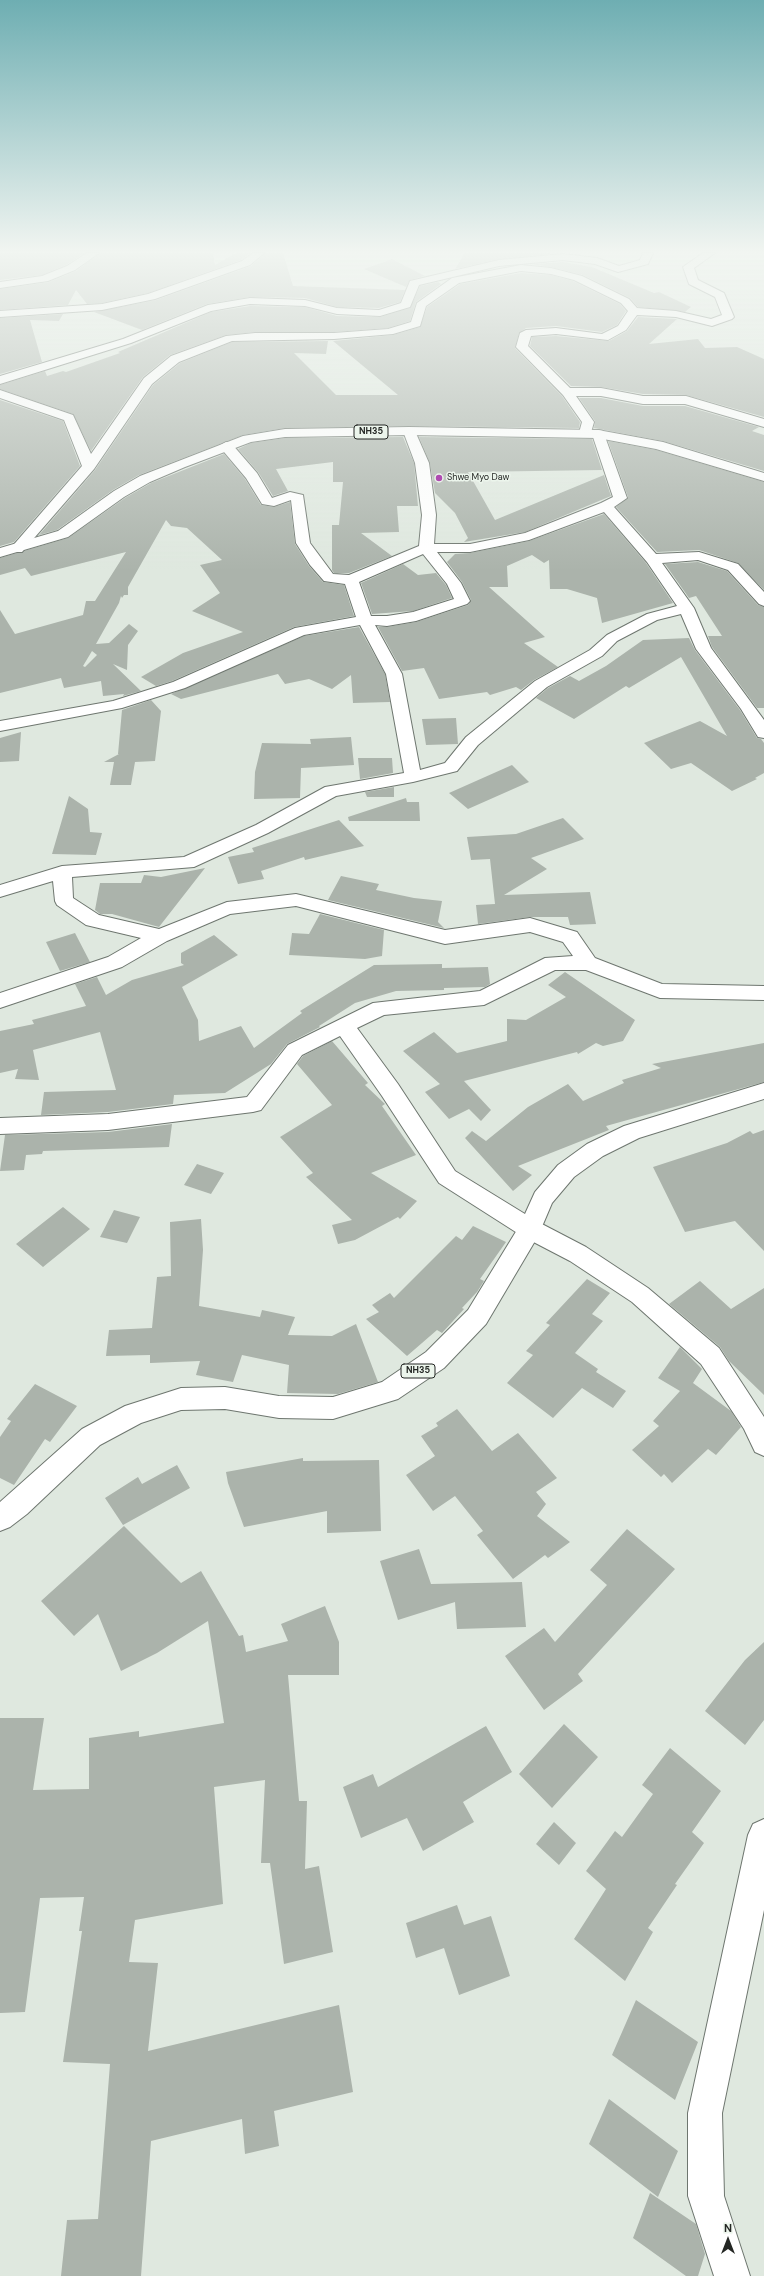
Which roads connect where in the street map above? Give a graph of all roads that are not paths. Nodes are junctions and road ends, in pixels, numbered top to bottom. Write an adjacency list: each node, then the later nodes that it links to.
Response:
1 (68, 359): 4 (main road)
2 (176, 359): 11 (main road)
3 (534, 359): 5 (main road)
4 (0, 380)
5 (567, 392): 7 (main road); 9 (main road)
6 (0, 394): 11 (main road)
7 (764, 423)
8 (409, 431): 9 (main road, NH35); 10 (main road, NH35); 14 (main road)
9 (591, 434): 12 (main road, NH35); 13 (main road)
10 (226, 446): 15 (main road, NH35); 18 (main road)
11 (90, 466): 15 (main road)
12 (764, 477)
13 (606, 506): 14 (main road); 17 (main road)
14 (426, 548): 18 (main road); 21 (main road)
15 (16, 549): 16 (main road, NH35)
16 (0, 554)
17 (652, 559): 19 (main road); 20 (main road)
18 (351, 580): 21 (main road)
19 (764, 601)
20 (686, 608): 23 (main road); 24 (main road)
21 (365, 620): 22 (main road); 24 (main road)
22 (0, 726)
23 (764, 733)
24 (414, 777): 25 (main road)
25 (62, 872): 26 (main road); 27 (main road)
26 (0, 891)
27 (160, 936): 28 (main road); 30 (main road)
28 (588, 963): 29 (main road); 31 (main road)
29 (764, 993)
30 (0, 1001)
31 (344, 1026): 33 (main road); 34 (main road)
32 (764, 1091): 34 (main road, NH35)
33 (0, 1126)
34 (530, 1230): 35 (main road); 36 (main road, NH35)
35 (764, 1444)
36 (0, 1518)
37 (764, 1836): 38 (main road)
38 (732, 2276)

